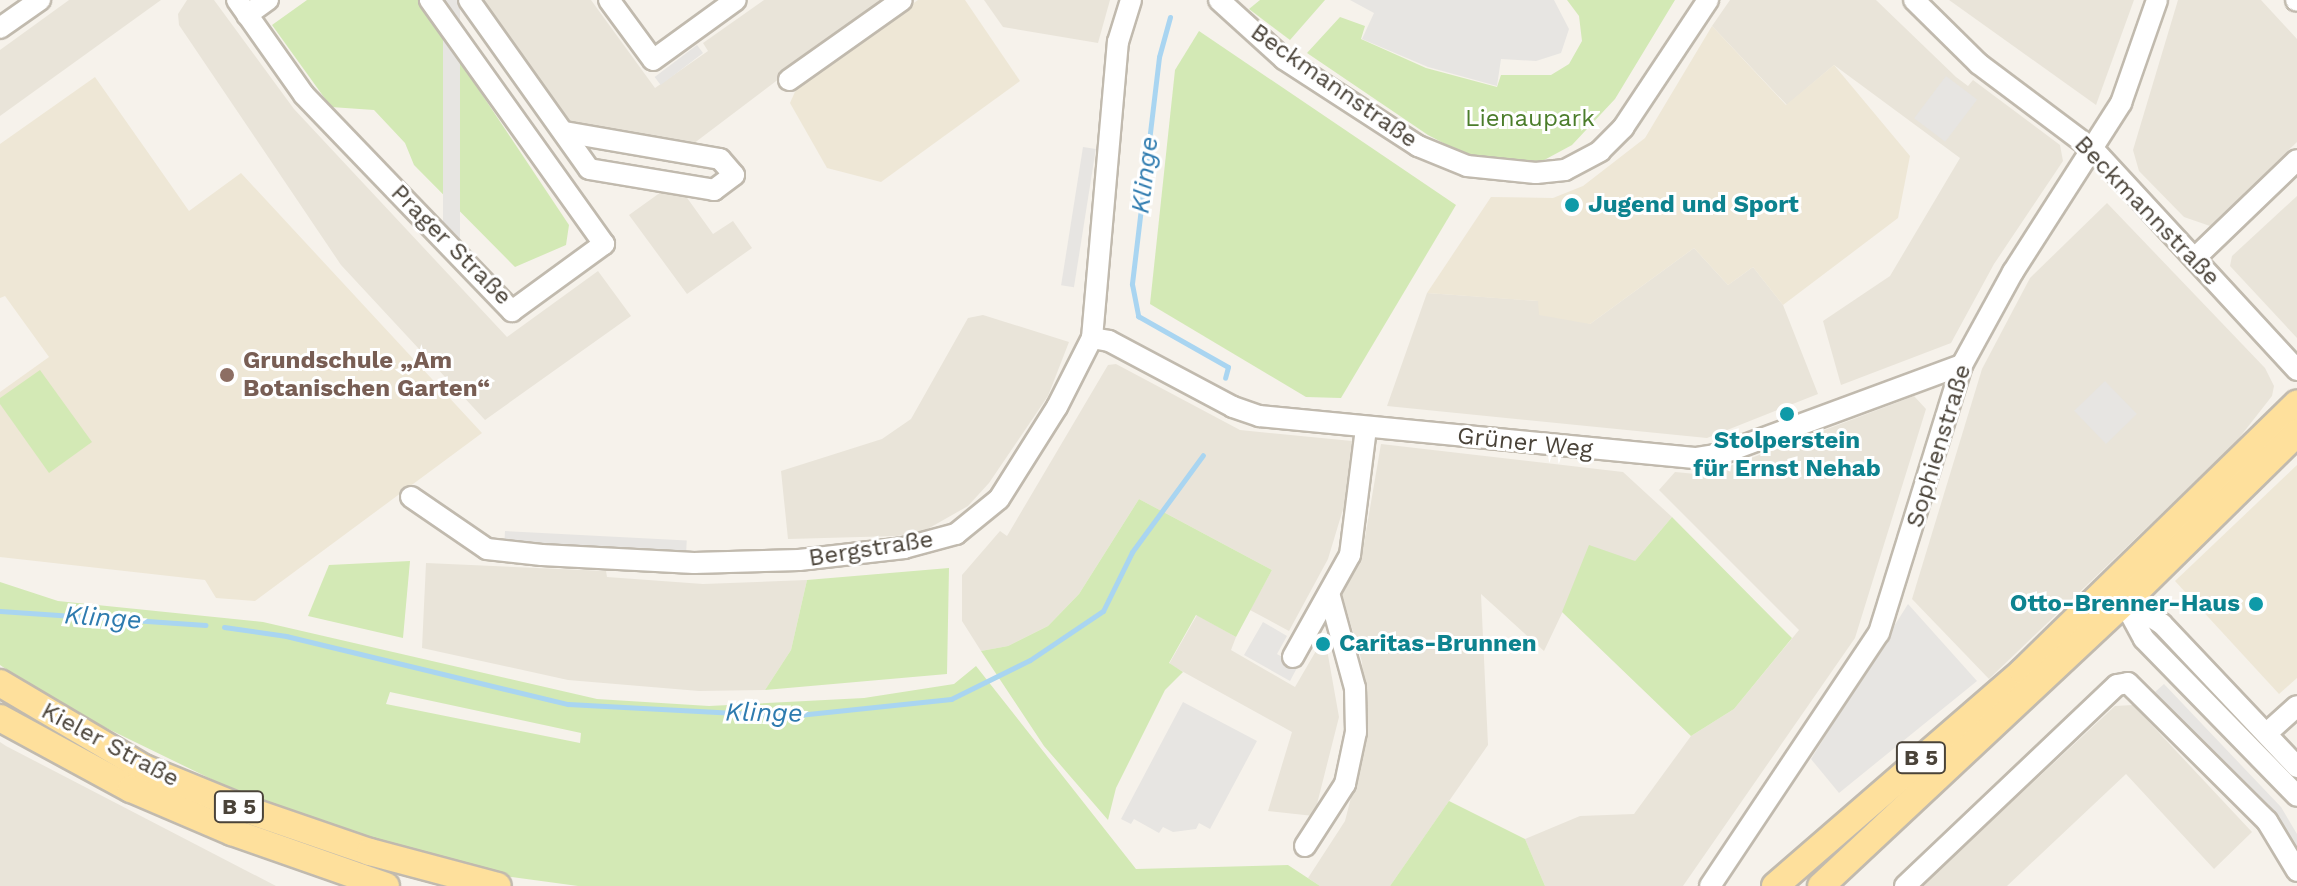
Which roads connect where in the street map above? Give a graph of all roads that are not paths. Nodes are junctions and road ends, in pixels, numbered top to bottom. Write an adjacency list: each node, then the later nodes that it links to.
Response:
1 (40, 0): 14 (street)
2 (268, 0): 13 (street, Prager Straße)
3 (430, 0): 13 (street, Prager Straße)
4 (469, 0): 16 (street)
5 (609, 0): 6 (street)
6 (736, 0)
7 (902, 0): 15 (street)
8 (1131, 0): 20 (street, Bergstraße)
9 (1219, 0): 10 (street, Beckmannstraße)
10 (1708, 0)
11 (1914, 0): 17 (street, Beckmannstraße)
12 (2157, 0): 17 (street, Sophienstraße)
13 (242, 8)
14 (0, 28)
15 (789, 80)
16 (563, 132): 16 (street)
17 (2095, 151): 19 (street, Beckmannstraße); 21 (street, Sophienstraße)
18 (2297, 160): 19 (street)
19 (2195, 258): 22 (street, Beckmannstraße)
20 (1092, 338): 24 (street, Grüner Weg); 26 (street, Bergstraße)
21 (1962, 365): 24 (street, Grüner Weg); 40 (street, Sophienstraße)
22 (2297, 370)
23 (2297, 404): 28 (main road, B 5)
24 (1366, 428): 27 (street)
25 (2297, 433): 28 (main road, B 5)
26 (411, 497)
27 (1329, 593): 29 (street); 36 (street)
28 (2120, 594): 33 (street); 35 (street); 41 (main road, B 5); 42 (main road, B 5)
29 (1293, 657)
30 (0, 683): 39 (main road, Kieler Straße / B 5)
31 (2297, 706): 33 (street)
32 (0, 718): 38 (main road, Kieler Straße / B 5)
33 (2267, 733): 34 (street)
34 (2297, 767)
35 (2297, 796)
36 (1305, 846)
37 (2297, 871): 43 (street)
38 (386, 886)
39 (498, 886)
40 (1710, 886)
41 (1775, 886)
42 (1821, 886)
43 (1905, 886)

